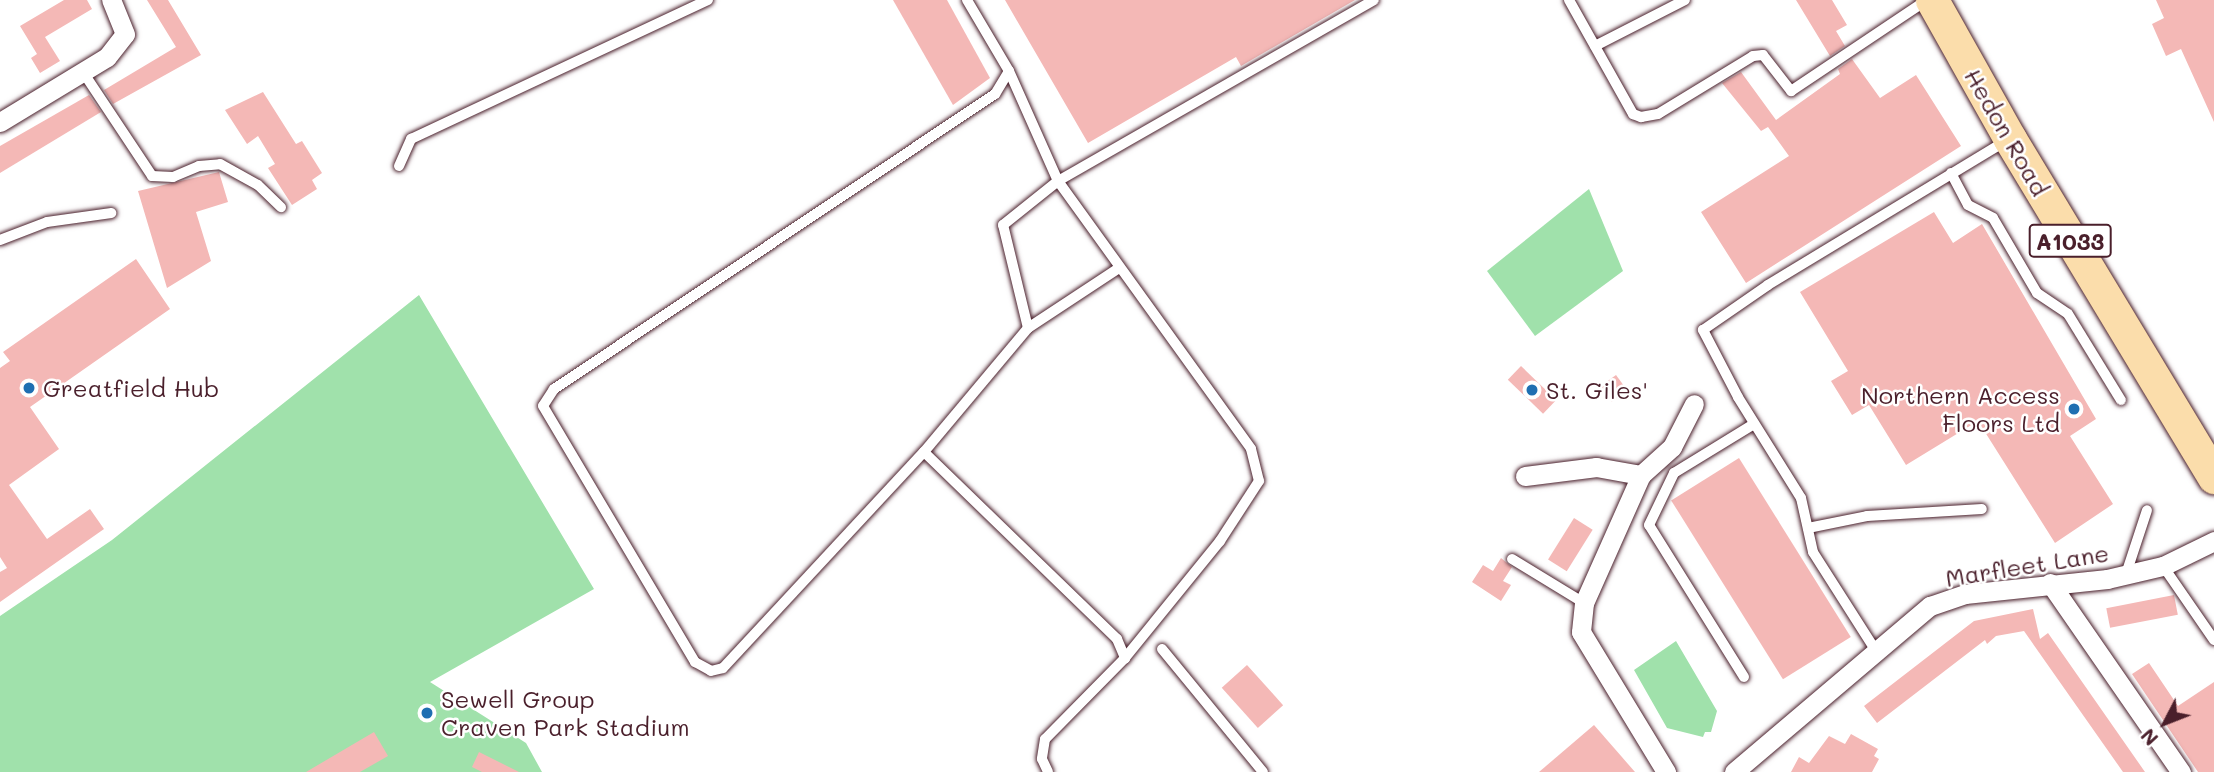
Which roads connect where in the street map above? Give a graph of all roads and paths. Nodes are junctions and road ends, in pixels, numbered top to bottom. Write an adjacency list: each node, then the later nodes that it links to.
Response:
1 (111, 0): 11 (street)
2 (708, 0): 14 (lane)
3 (967, 0): 10 (lane)
4 (1374, 0): 16 (lane)
5 (1569, 0): 9 (lane)
6 (1685, 0): 9 (lane)
7 (1930, 0): 9 (lane); 13 (highway, Hedon Road / A1033)
8 (1959, 0): 25 (highway, Hedon Road / A1033)
9 (1595, 46)
10 (1009, 71): 16 (lane); 26 (lane)
11 (83, 72): 12 (street); 17 (lane)
12 (0, 122)
13 (2010, 139): 15 (lane); 29 (highway, Hedon Road / A1033)
14 (399, 166)
15 (1951, 173): 22 (lane); 24 (lane)
16 (1058, 181): 20 (lane); 21 (lane)
17 (281, 207)
18 (111, 213): 19 (lane)
19 (0, 240)
20 (1119, 268): 21 (lane); 42 (lane)
21 (1028, 328): 26 (lane)
22 (2121, 400)
23 (1694, 404): 27 (street)
24 (1755, 424): 32 (lane); 43 (lane)
25 (2214, 435)
26 (924, 452): 42 (lane)
27 (1641, 475): 28 (street); 38 (street)
28 (1525, 476)
29 (2214, 477)
30 (1982, 509): 32 (lane)
31 (2147, 510): 36 (lane)
32 (1808, 528): 41 (lane)
33 (2214, 541): 35 (street, Marfleet Lane)
34 (1512, 559): 38 (lane)
35 (2163, 566): 36 (street, Marfleet Lane); 39 (lane)
36 (2126, 574): 37 (street, Marfleet Lane)
37 (2050, 583): 41 (street, Marfleet Lane); 48 (street)
38 (1584, 603): 46 (street)
39 (2214, 640)
40 (1162, 649): 45 (lane)
41 (1876, 651): 47 (street, Marfleet Lane)
42 (1125, 657): 44 (lane)
43 (1744, 677)
44 (1048, 772)
45 (1263, 772)
46 (1666, 772)
47 (1734, 772)
48 (2181, 772)

